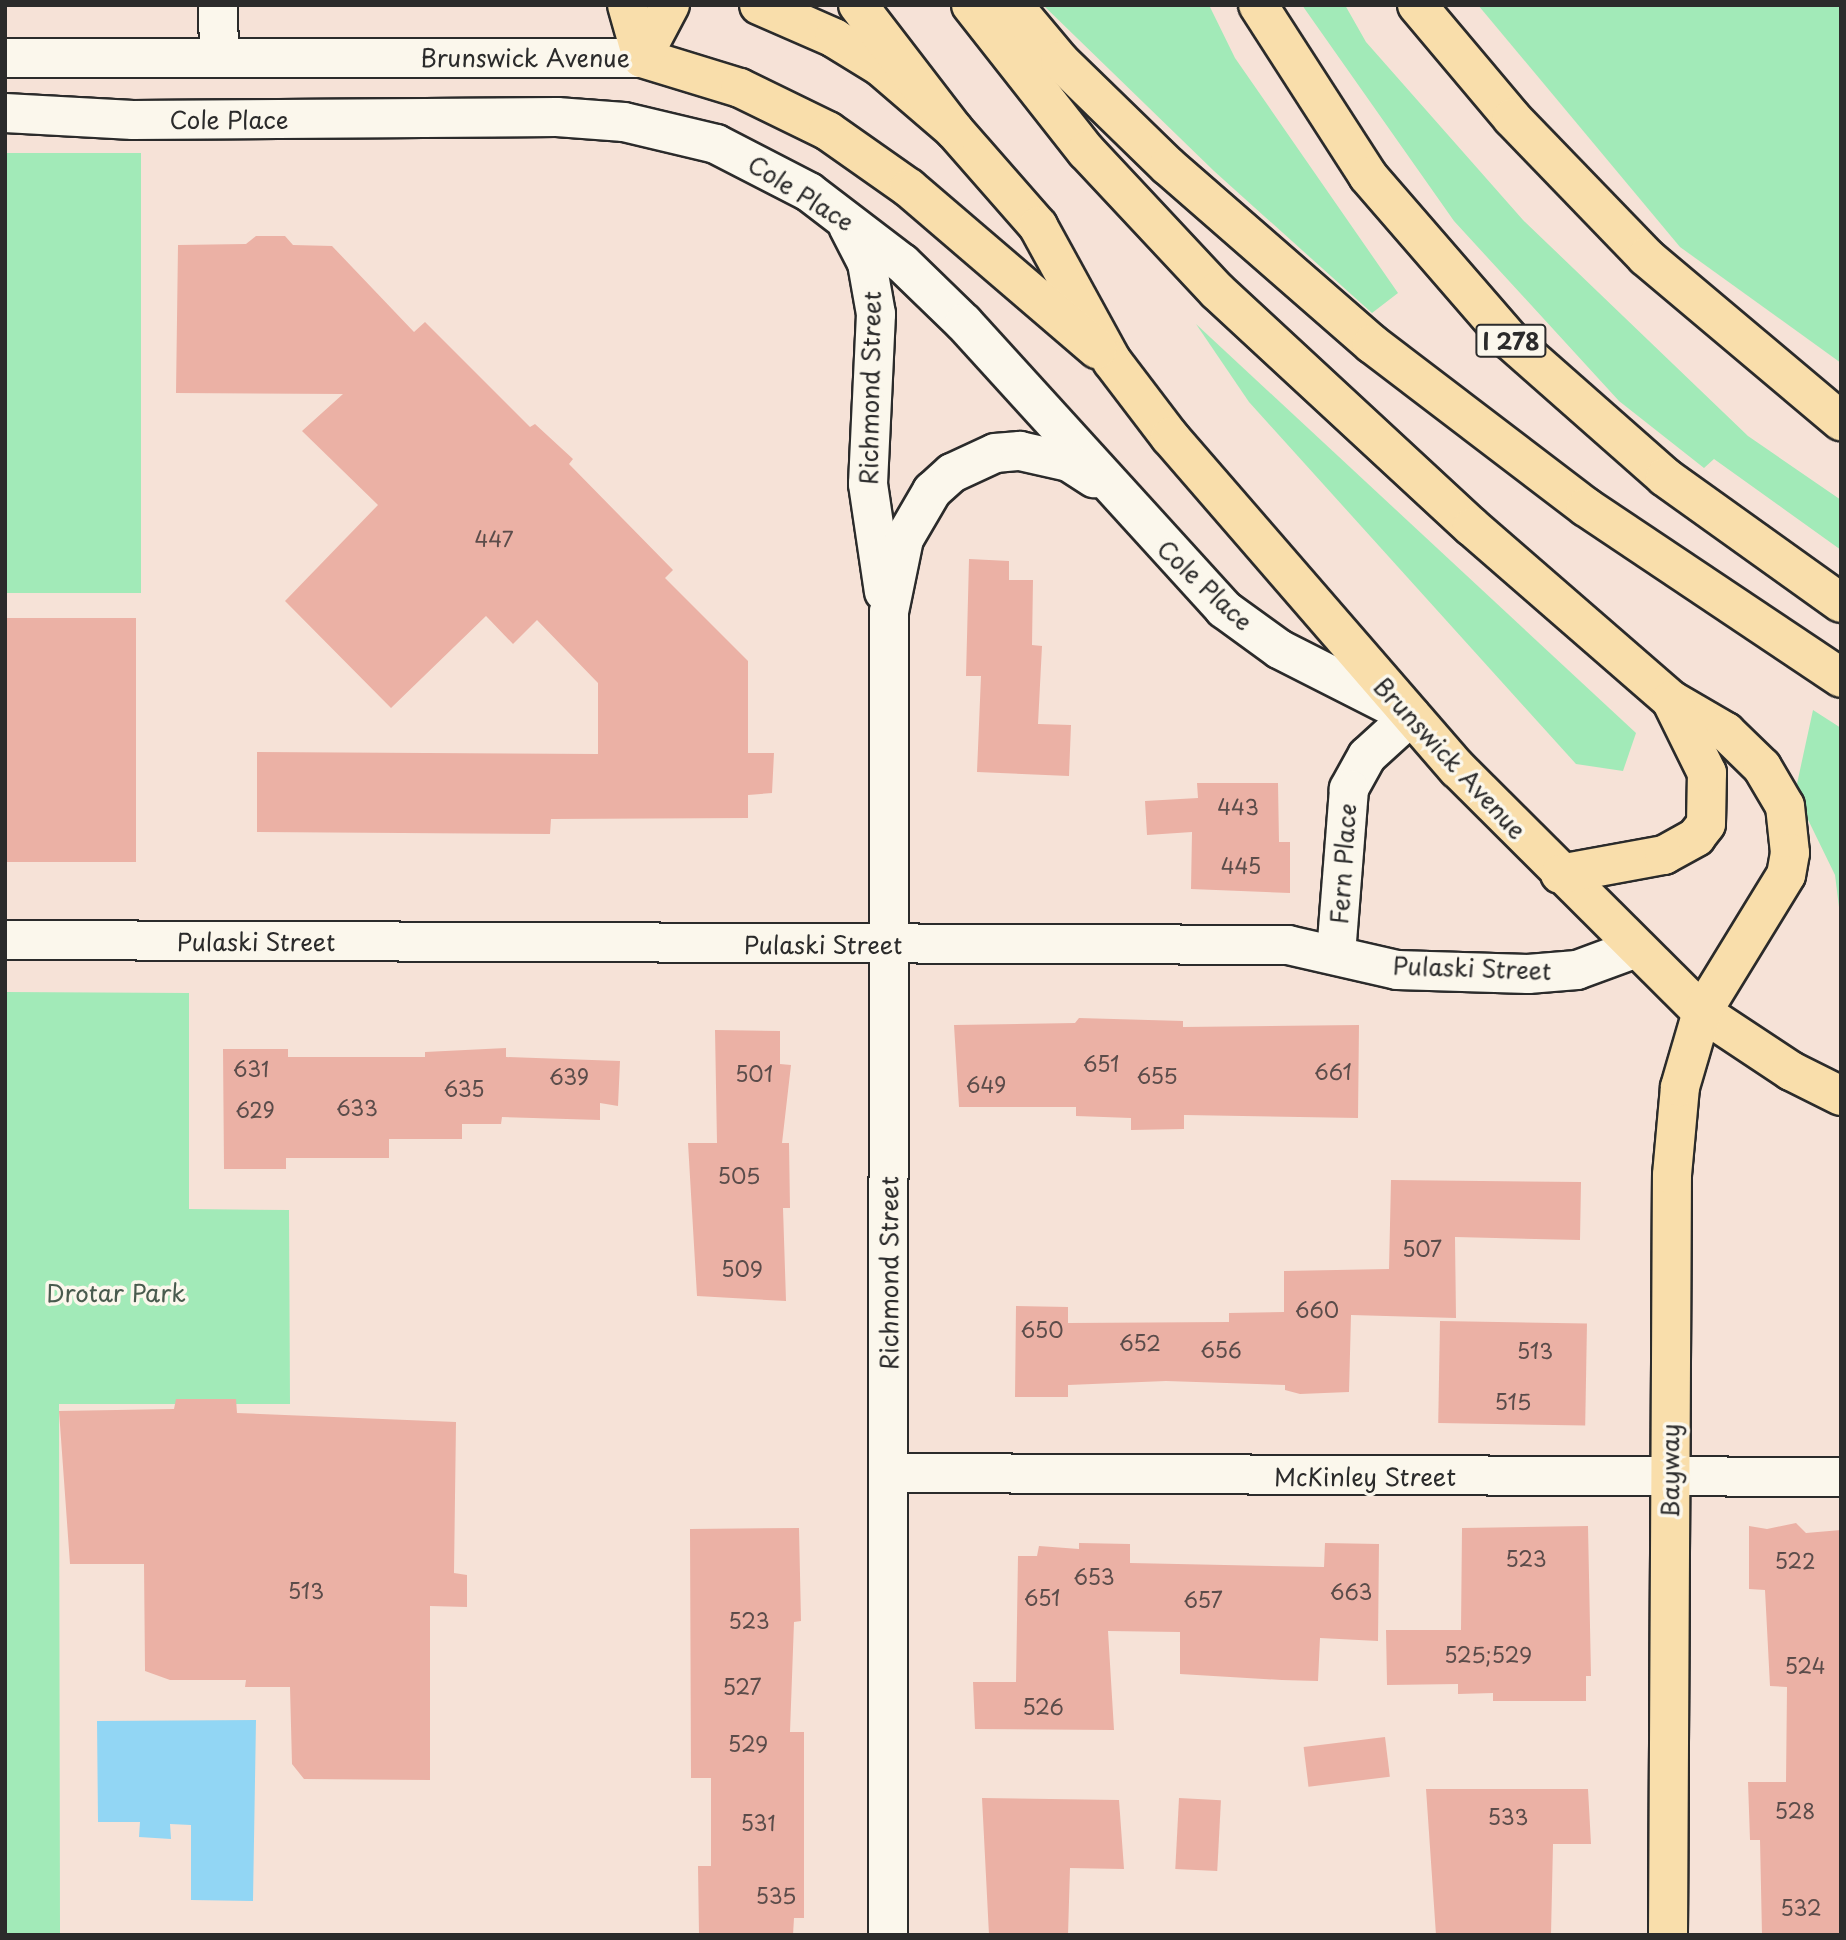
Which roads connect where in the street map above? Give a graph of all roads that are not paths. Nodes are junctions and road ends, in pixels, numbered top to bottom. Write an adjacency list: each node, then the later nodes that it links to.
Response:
1 (218, 5): 10 (street)
2 (627, 5): 12 (main road)
3 (670, 5): 12 (main road)
4 (759, 5): 14 (main road, Brunswick Avenue)
5 (858, 5): 14 (main road)
6 (971, 5): 22 (main road)
7 (1013, 5): 21 (main road)
8 (1258, 5): 19 (main road, I 278)
9 (1418, 5): 17 (main road)
10 (219, 56): 11 (street); 12 (street, Brunswick Avenue)
11 (5, 58)
12 (642, 58): 16 (main road, Brunswick Avenue)
13 (5, 113): 15 (street, Cole Place)
14 (954, 130): 16 (main road, Brunswick Avenue)
15 (839, 212): 18 (street, Cole Place); 20 (street, Richmond Street)
16 (1112, 361): 23 (main road, Brunswick Avenue)
17 (1841, 421)
18 (1121, 499): 20 (street, Richmond Street); 23 (street, Cole Place)
19 (1841, 603)
20 (889, 612): 26 (street, Richmond Street)
21 (1841, 678)
22 (1671, 700): 24 (main road); 29 (main road, Bayway)
23 (1410, 716): 24 (main road, Brunswick Avenue); 28 (street, Fern Place)
24 (1560, 874): 27 (main road, Brunswick Avenue)
25 (5, 940): 26 (street, Pulaski Street)
26 (890, 946): 28 (street, Pulaski Street); 31 (street, Richmond Street)
27 (1634, 949): 28 (street, Pulaski Street); 29 (main road, Brunswick Avenue)
28 (1336, 953)
29 (1702, 1012): 30 (main road, Brunswick Avenue); 33 (main road, Bayway)
30 (1841, 1096)
31 (888, 1473): 33 (street, McKinley Street); 34 (street, Richmond Street)
32 (1841, 1477): 33 (street, McKinley Street)
33 (1670, 1479): 35 (main road, Bayway)
34 (888, 1935)
35 (1668, 1935)

